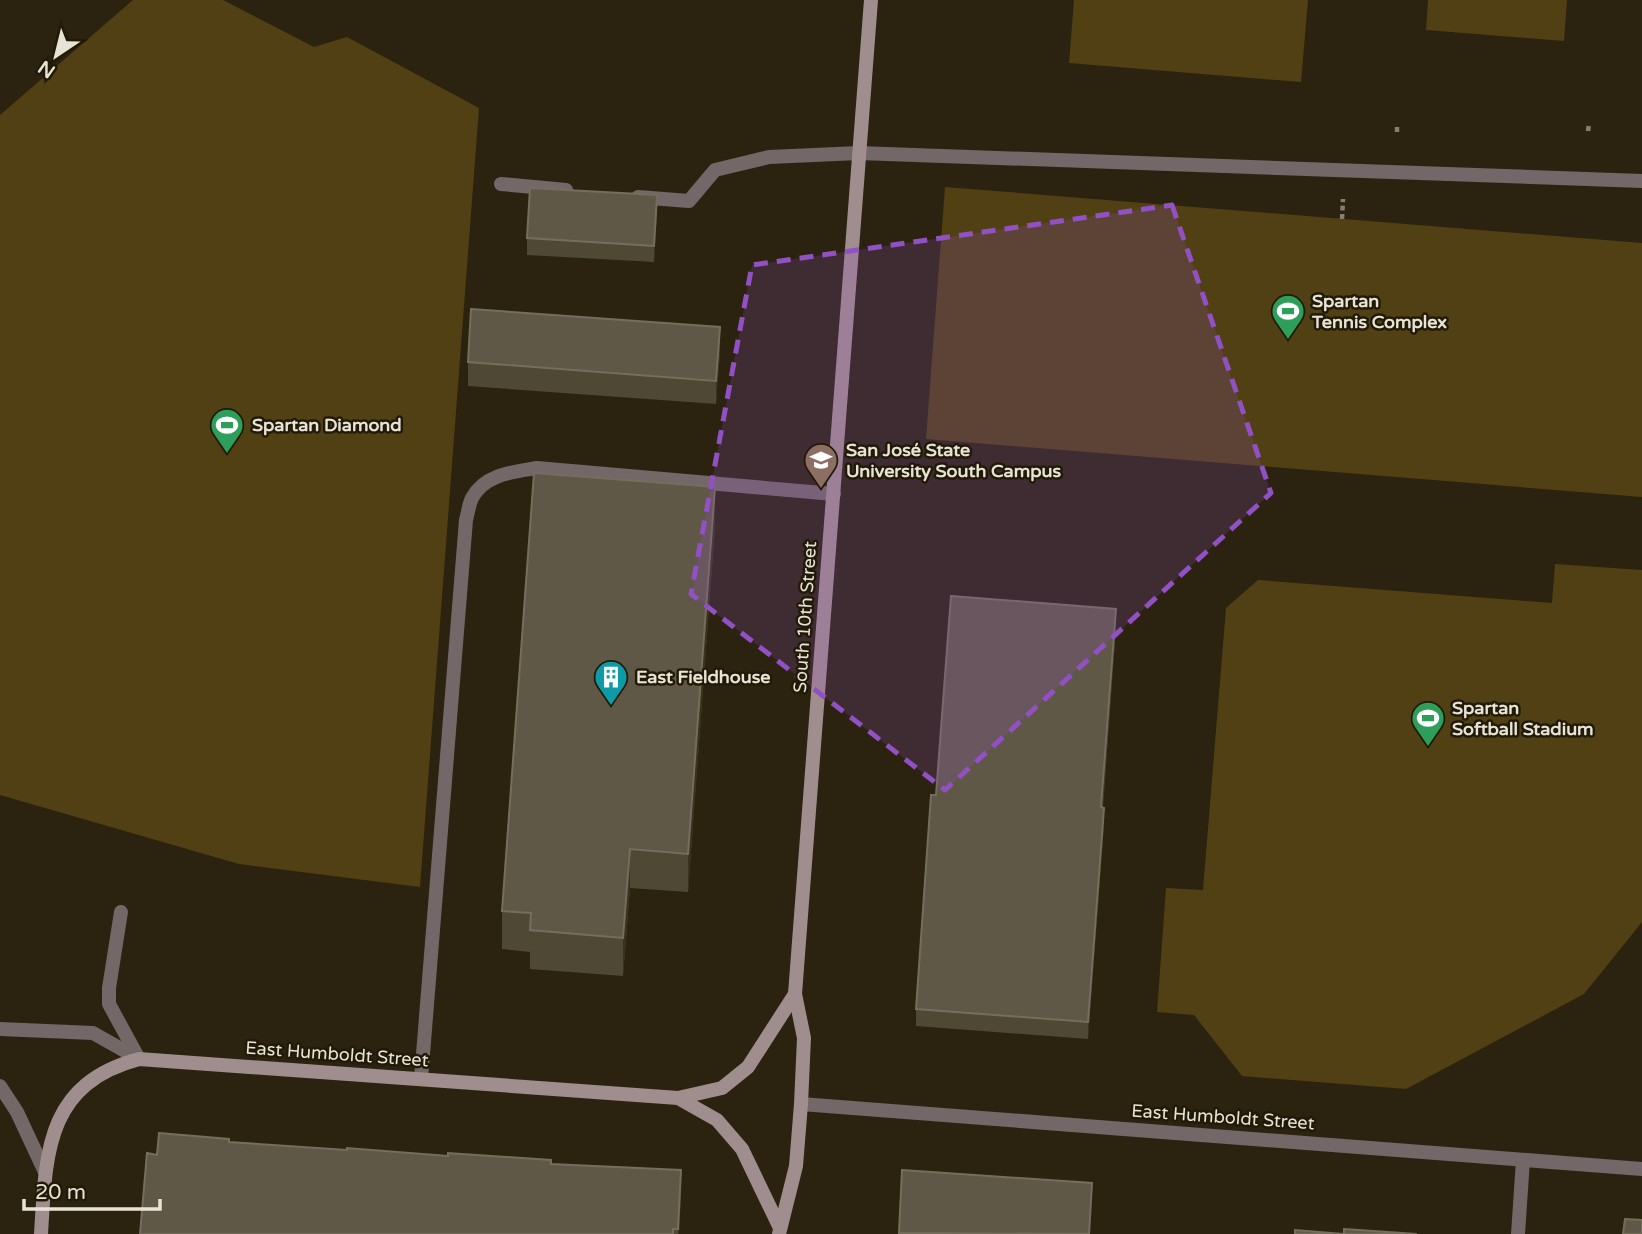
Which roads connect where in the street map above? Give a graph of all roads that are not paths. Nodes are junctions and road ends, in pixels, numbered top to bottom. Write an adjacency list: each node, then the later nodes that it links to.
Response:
1 (871, 0): 2 (main road, South 10th Street)
2 (859, 153): 3 (street); 6 (street); 7 (main road, South 10th Street)
3 (1642, 181)
4 (501, 184): 5 (street)
5 (581, 192)
6 (622, 195)
7 (834, 494): 9 (main road, South 10th Street); 12 (street)
8 (121, 912): 11 (street)
9 (795, 994): 14 (main road, East Humboldt Street); 15 (main road, South 10th Street)
10 (0, 1029): 11 (street, East Humboldt Street)
11 (139, 1059): 12 (main road, East Humboldt Street); 18 (main road)
12 (421, 1079): 14 (main road, East Humboldt Street)
13 (0, 1086): 18 (street)
14 (678, 1098): 19 (main road, East Humboldt Street)
15 (802, 1104): 16 (street, East Humboldt Street); 19 (main road, South 10th Street)
16 (1523, 1160): 17 (street, East Humboldt Street); 21 (street)
17 (1642, 1169)
18 (45, 1172): 20 (main road)
19 (779, 1231)
20 (41, 1234)
21 (1518, 1234)

